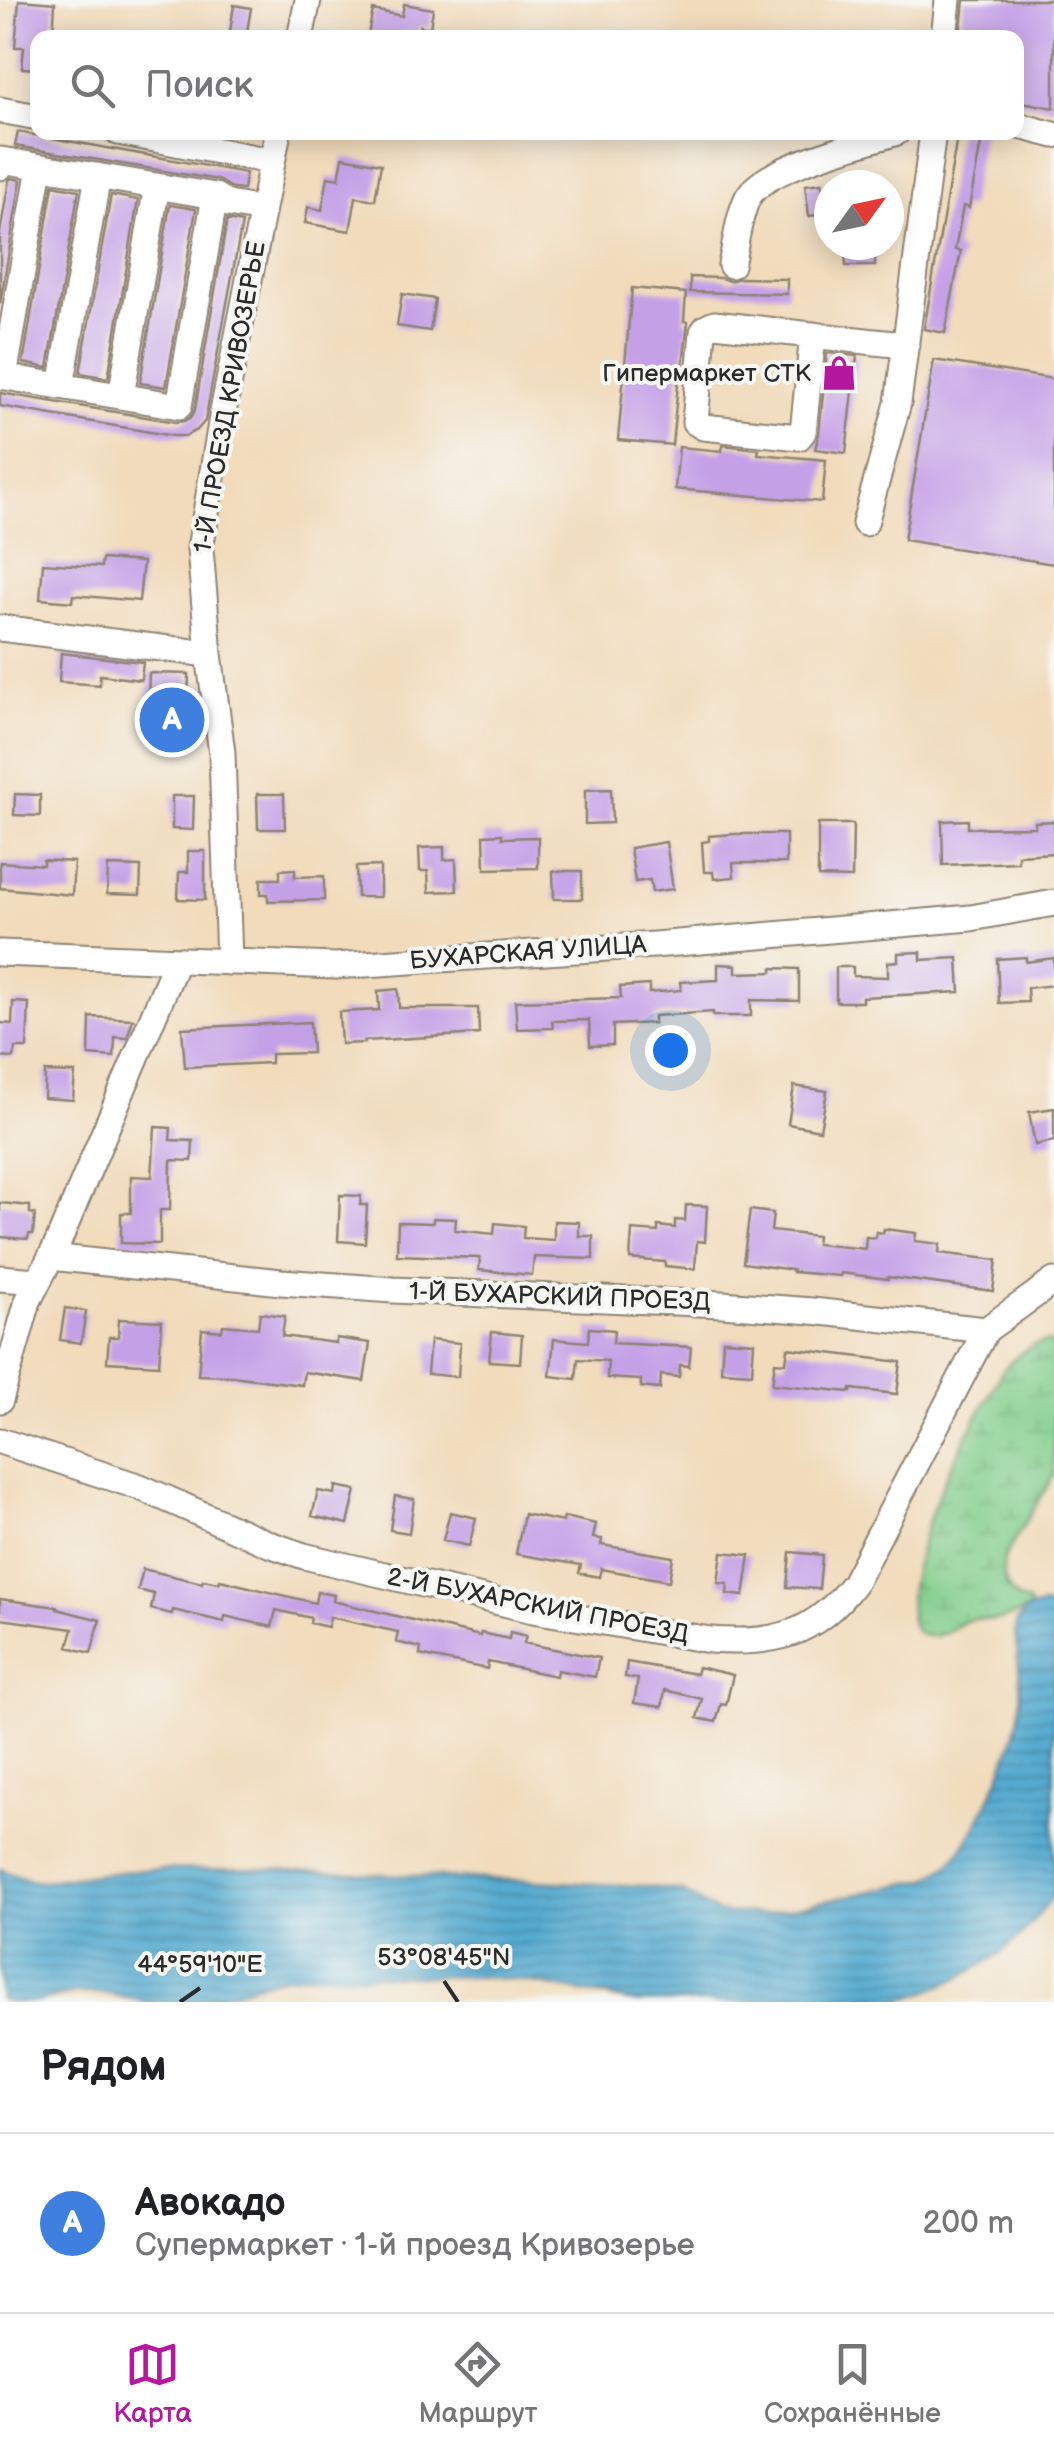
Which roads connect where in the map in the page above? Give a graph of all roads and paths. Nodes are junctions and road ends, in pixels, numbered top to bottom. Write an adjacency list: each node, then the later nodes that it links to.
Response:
1 (308, 0): 3 (street)
2 (948, 0): 4 (street)
3 (302, 30)
4 (945, 30)
5 (0, 110): 6 (street)
6 (30, 116)
7 (1024, 128): 8 (street)
8 (1054, 135)
9 (160, 140): 13 (street)
10 (276, 140): 13 (street, 1-Й ПРОЕЗД КРИВОЗЕРЬЕ)
11 (873, 140): 20 (street)
12 (932, 140): 22 (street)
13 (271, 161): 19 (street, 1-Й ПРОЕЗД КРИВОЗЕРЬЕ)
14 (40, 166): 15 (street); 16 (street); 23 (street)
15 (0, 167)
16 (98, 176): 17 (street); 24 (street)
17 (157, 186): 18 (street); 25 (street)
18 (215, 196): 19 (street); 25 (street)
19 (262, 210): 28 (street, 1-Й ПРОЕЗД КРИВОЗЕРЬЕ)
20 (731, 265)
21 (813, 334): 21 (street); 22 (street)
22 (906, 345): 26 (street)
23 (2, 377): 24 (street)
24 (61, 386): 25 (street)
25 (120, 396)
26 (865, 523)
27 (0, 628): 28 (street)
28 (209, 654): 32 (street, 1-Й ПРОЕЗД КРИВОЗЕРЬЕ)
29 (1054, 903): 32 (street, БУХАРСКАЯ УЛИЦА)
30 (0, 953): 31 (street, БУХАРСКАЯ УЛИЦА)
31 (177, 960): 32 (street, БУХАРСКАЯ УЛИЦА); 33 (street)
32 (229, 962)
33 (51, 1257): 35 (street); 37 (street, 1-Й БУХАРСКИЙ ПРОЕЗД)
34 (0, 1278): 35 (street)
35 (37, 1281): 38 (street)
36 (1054, 1282): 37 (street)
37 (986, 1330): 39 (street, 2-Й БУХАРСКИЙ ПРОЕЗД)
38 (0, 1400)
39 (0, 1441)

